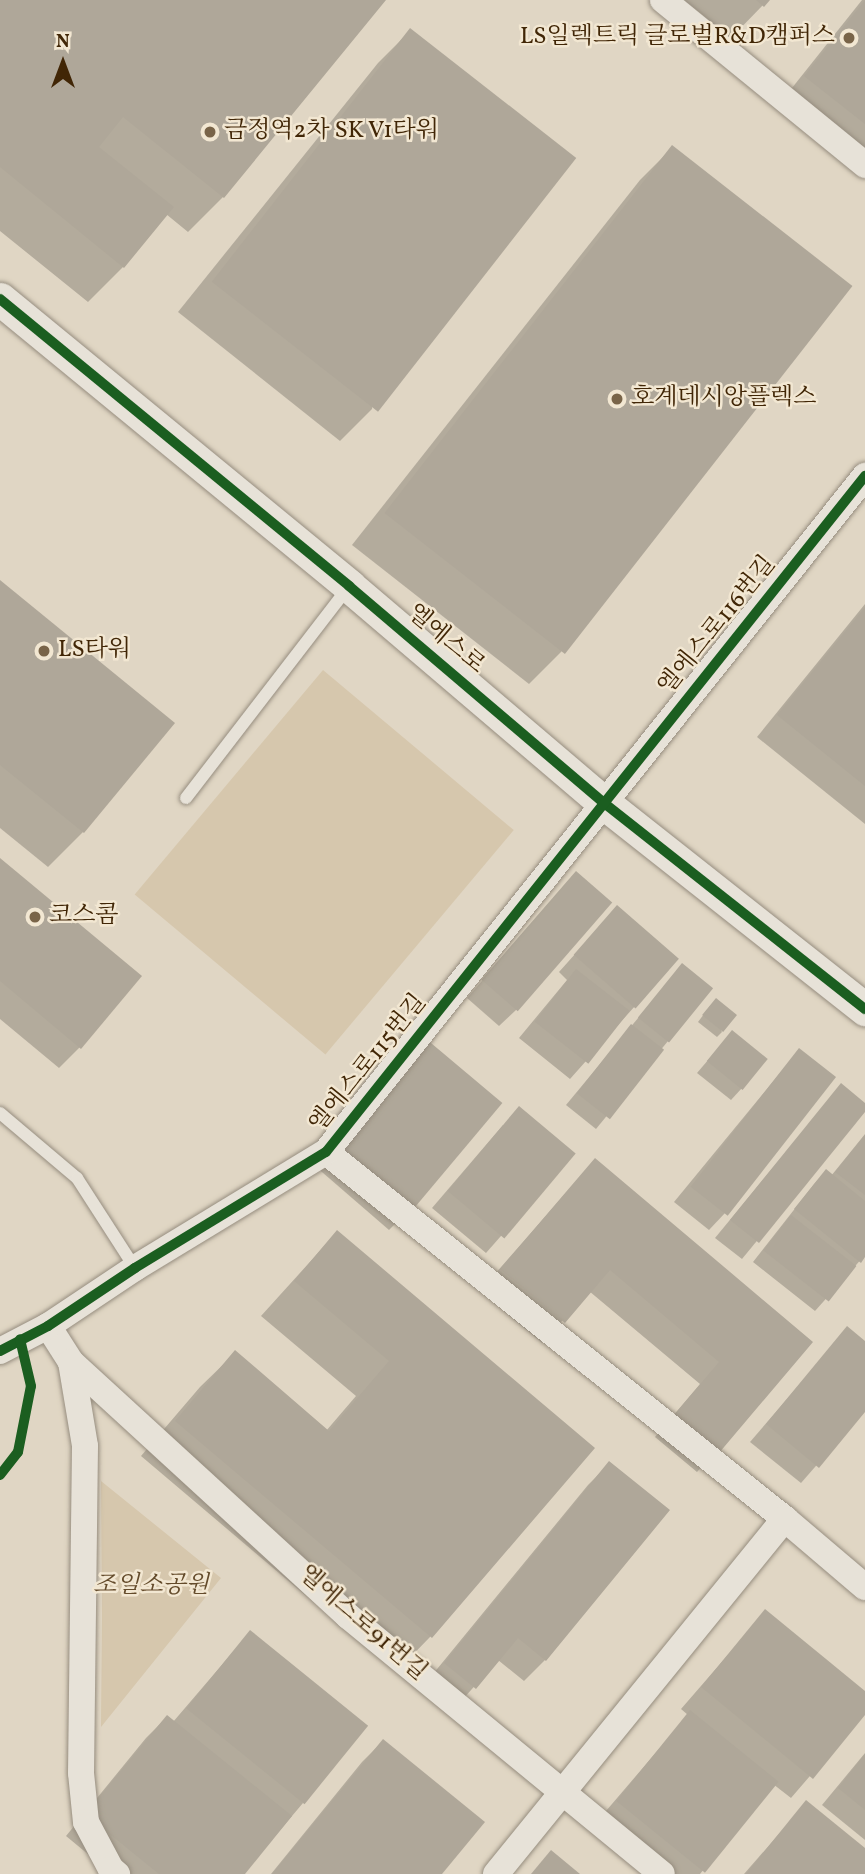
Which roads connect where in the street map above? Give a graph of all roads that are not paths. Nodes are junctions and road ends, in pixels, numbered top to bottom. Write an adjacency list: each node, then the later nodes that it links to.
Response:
1 (663, 0): 2 (street)
2 (865, 165)
3 (0, 299): 5 (street, 엘에스로)
4 (865, 476): 7 (street, 엘에스로116번길)
5 (349, 586): 6 (lane); 7 (street, 엘에스로)
6 (187, 798)
7 (604, 803): 8 (street, 엘에스로); 10 (street, 엘에스로115번길)
8 (865, 1009)
9 (0, 1113): 11 (lane)
10 (326, 1152): 11 (street, 엘에스로115번길); 15 (street)
11 (135, 1268): 12 (street, 엘에스로115번길)
12 (48, 1326): 13 (street, 엘에스로115번길); 14 (street, 엘에스로91번길)
13 (0, 1351)
14 (71, 1362): 17 (street, 엘에스로91번길); 18 (street, 엘에스로91번길)
15 (785, 1519): 16 (street); 17 (street)
16 (865, 1587)
17 (563, 1791): 19 (street); 20 (street, 엘에스로91번길)
18 (117, 1874)
19 (496, 1874)
20 (662, 1874)

